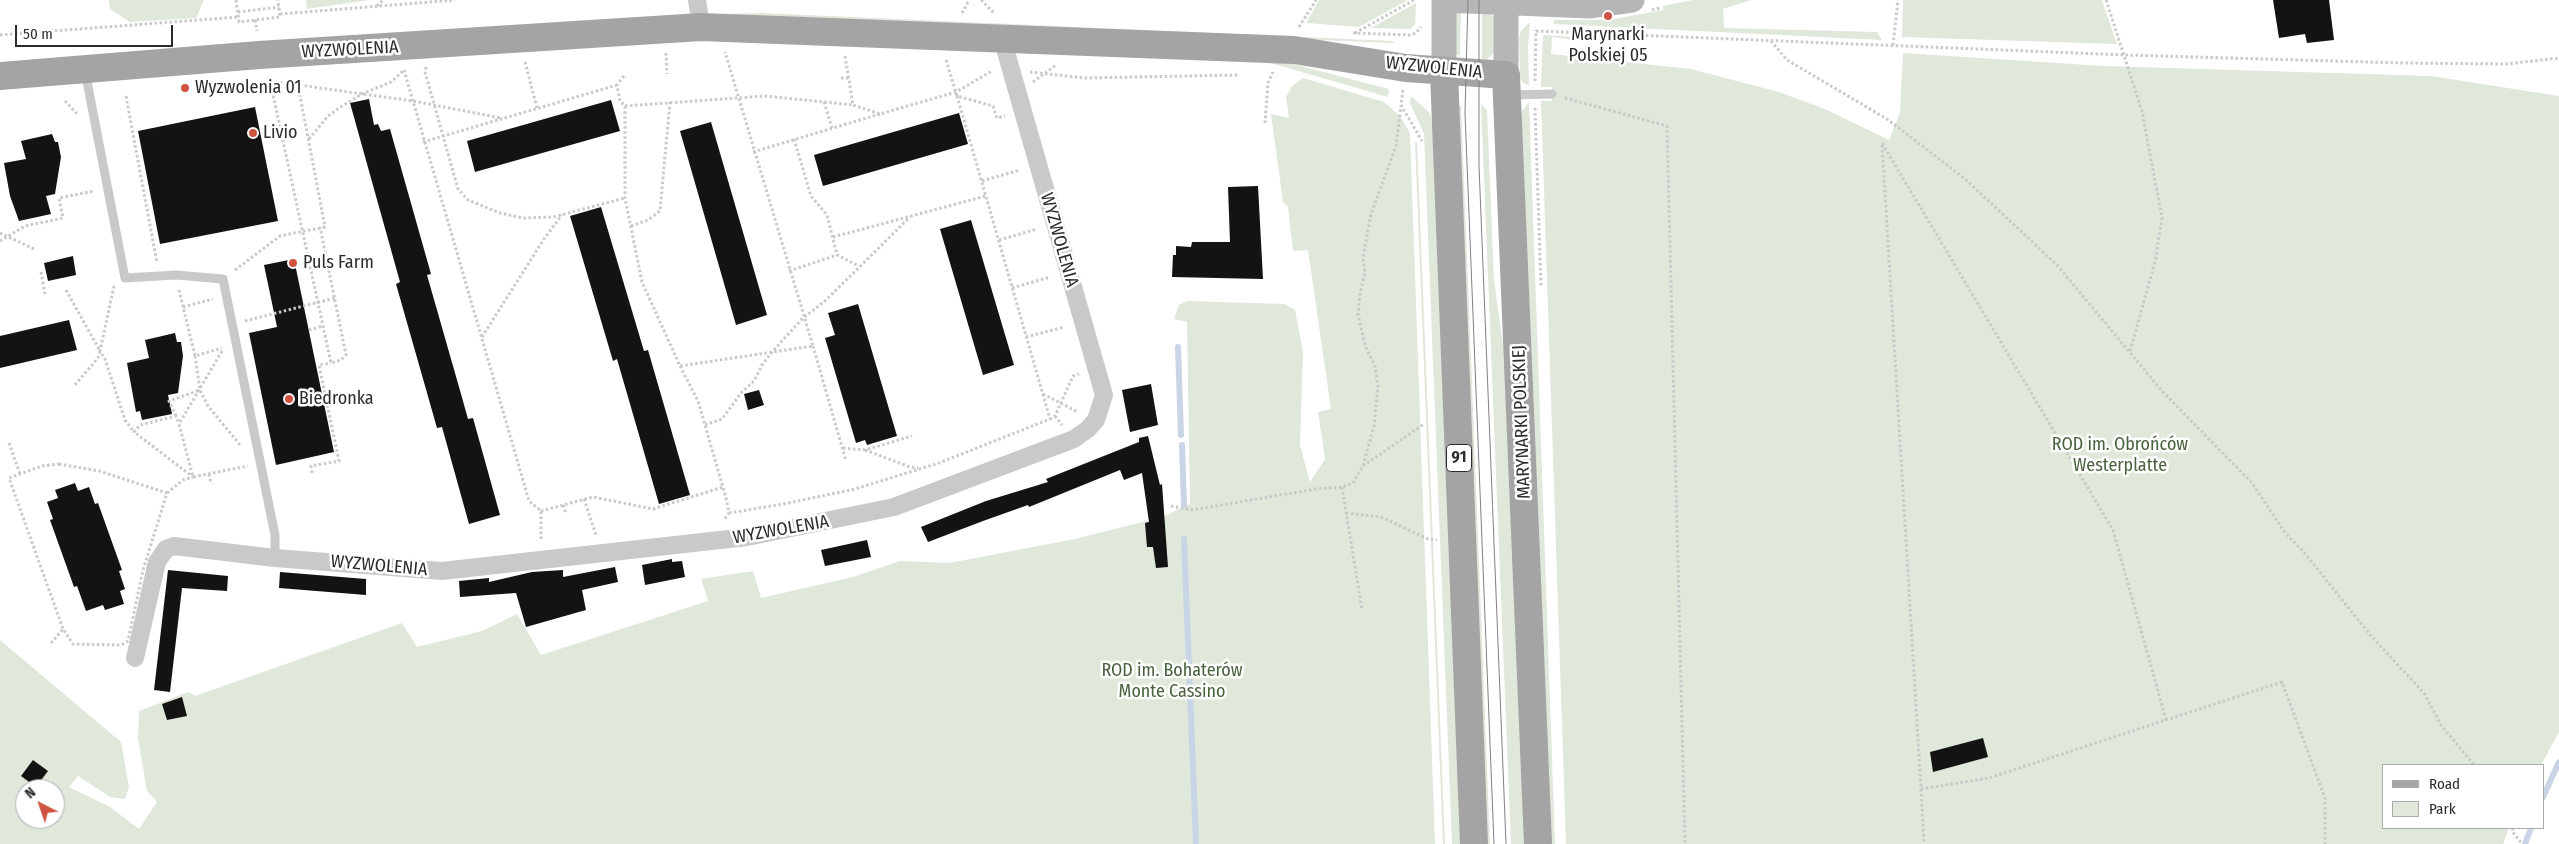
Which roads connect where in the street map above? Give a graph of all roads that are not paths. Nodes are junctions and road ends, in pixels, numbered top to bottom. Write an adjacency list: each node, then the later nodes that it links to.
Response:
1 (696, 0): 5 (street)
2 (1444, 0): 4 (street); 8 (street, 91)
3 (1632, 0): 4 (street)
4 (1506, 2): 10 (street, MARYNARKI POLSKIEJ)
5 (700, 27): 6 (main road, WYZWOLENIA); 7 (main road, WYZWOLENIA)
6 (1001, 48): 8 (main road, WYZWOLENIA); 12 (street, WYZWOLENIA)
7 (85, 70): 9 (main road, WYZWOLENIA); 12 (lane)
8 (1444, 72): 10 (main road, WYZWOLENIA); 14 (main road, 91)
9 (0, 76)
10 (1507, 85): 11 (lane); 15 (main road, MARYNARKI POLSKIEJ)
11 (1552, 94)
12 (275, 558): 13 (street, WYZWOLENIA)
13 (136, 658)
14 (1474, 844)
15 (1538, 844)

